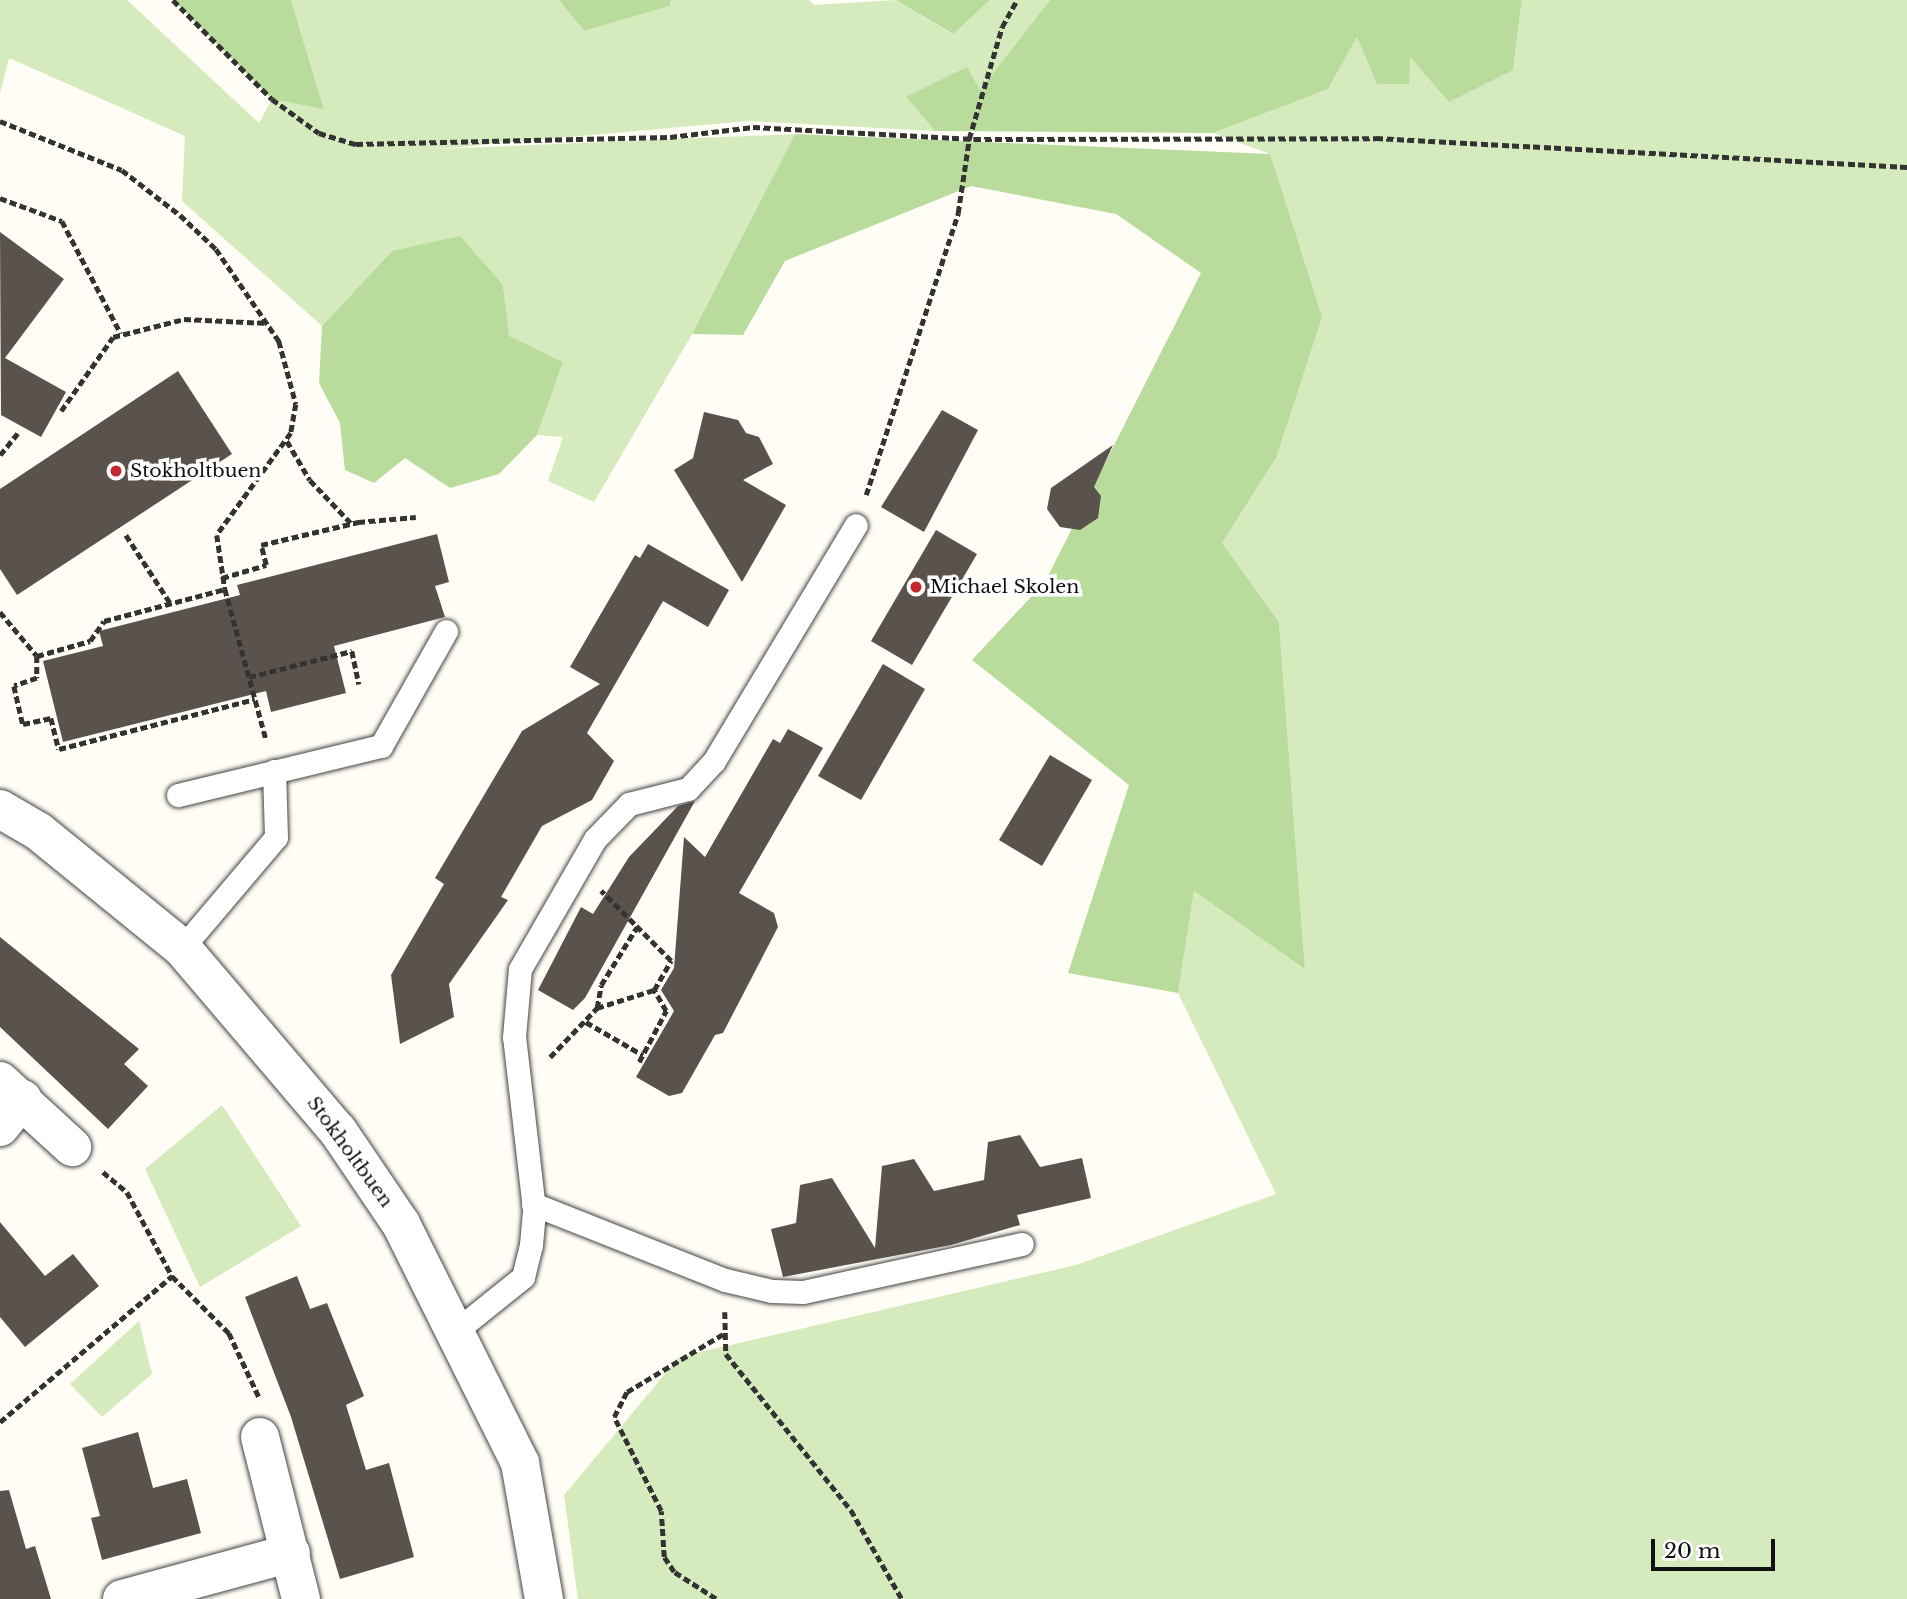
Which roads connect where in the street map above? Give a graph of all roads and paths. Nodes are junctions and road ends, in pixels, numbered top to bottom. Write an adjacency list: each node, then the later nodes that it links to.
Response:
1 (173, 0): 4 (path)
2 (1017, 0): 4 (path)
3 (2, 123): 7 (path)
4 (969, 139): 5 (path); 15 (path)
5 (1907, 167)
6 (0, 198): 8 (path)
7 (269, 323): 8 (path); 11 (path)
8 (121, 334): 9 (path)
9 (61, 411)
10 (18, 433): 12 (path)
11 (287, 440): 14 (path); 17 (path)
12 (0, 454)
13 (416, 517): 14 (path)
14 (351, 523): 17 (path)
15 (856, 526): 29 (lane)
16 (126, 535): 19 (path)
17 (222, 578): 18 (path)
18 (225, 590): 19 (path); 23 (path)
19 (171, 604): 22 (path)
20 (0, 612): 22 (path)
21 (446, 631): 26 (lane)
22 (37, 656): 25 (path)
23 (249, 677): 24 (path); 25 (path)
24 (359, 684)
25 (255, 699): 26 (path)
26 (274, 771): 27 (lane); 31 (lane)
27 (178, 795)
28 (0, 809): 31 (street, Stokholtbuen)
29 (578, 868): 30 (path); 37 (lane)
30 (637, 927): 32 (path); 33 (path)
31 (182, 948): 44 (street, Stokholtbuen)
32 (654, 990): 33 (path); 35 (path)
33 (597, 1008): 34 (path)
34 (586, 1022): 35 (path); 37 (path)
35 (643, 1055): 36 (path)
36 (639, 1062)
37 (519, 1084): 40 (lane)
38 (8, 1102): 39 (street)
39 (72, 1147): 42 (path)
40 (533, 1204): 43 (lane); 44 (lane)
41 (1022, 1244): 43 (lane)
42 (172, 1276): 46 (path); 47 (path)
43 (724, 1280): 45 (path)
44 (457, 1330): 51 (street, Stokholtbuen)
45 (723, 1334): 52 (path); 53 (path)
46 (0, 1422)
47 (260, 1437): 48 (street)
48 (290, 1553): 49 (street); 50 (street)
49 (122, 1599)
50 (301, 1599)
51 (544, 1599)
52 (716, 1599)
53 (902, 1599)

